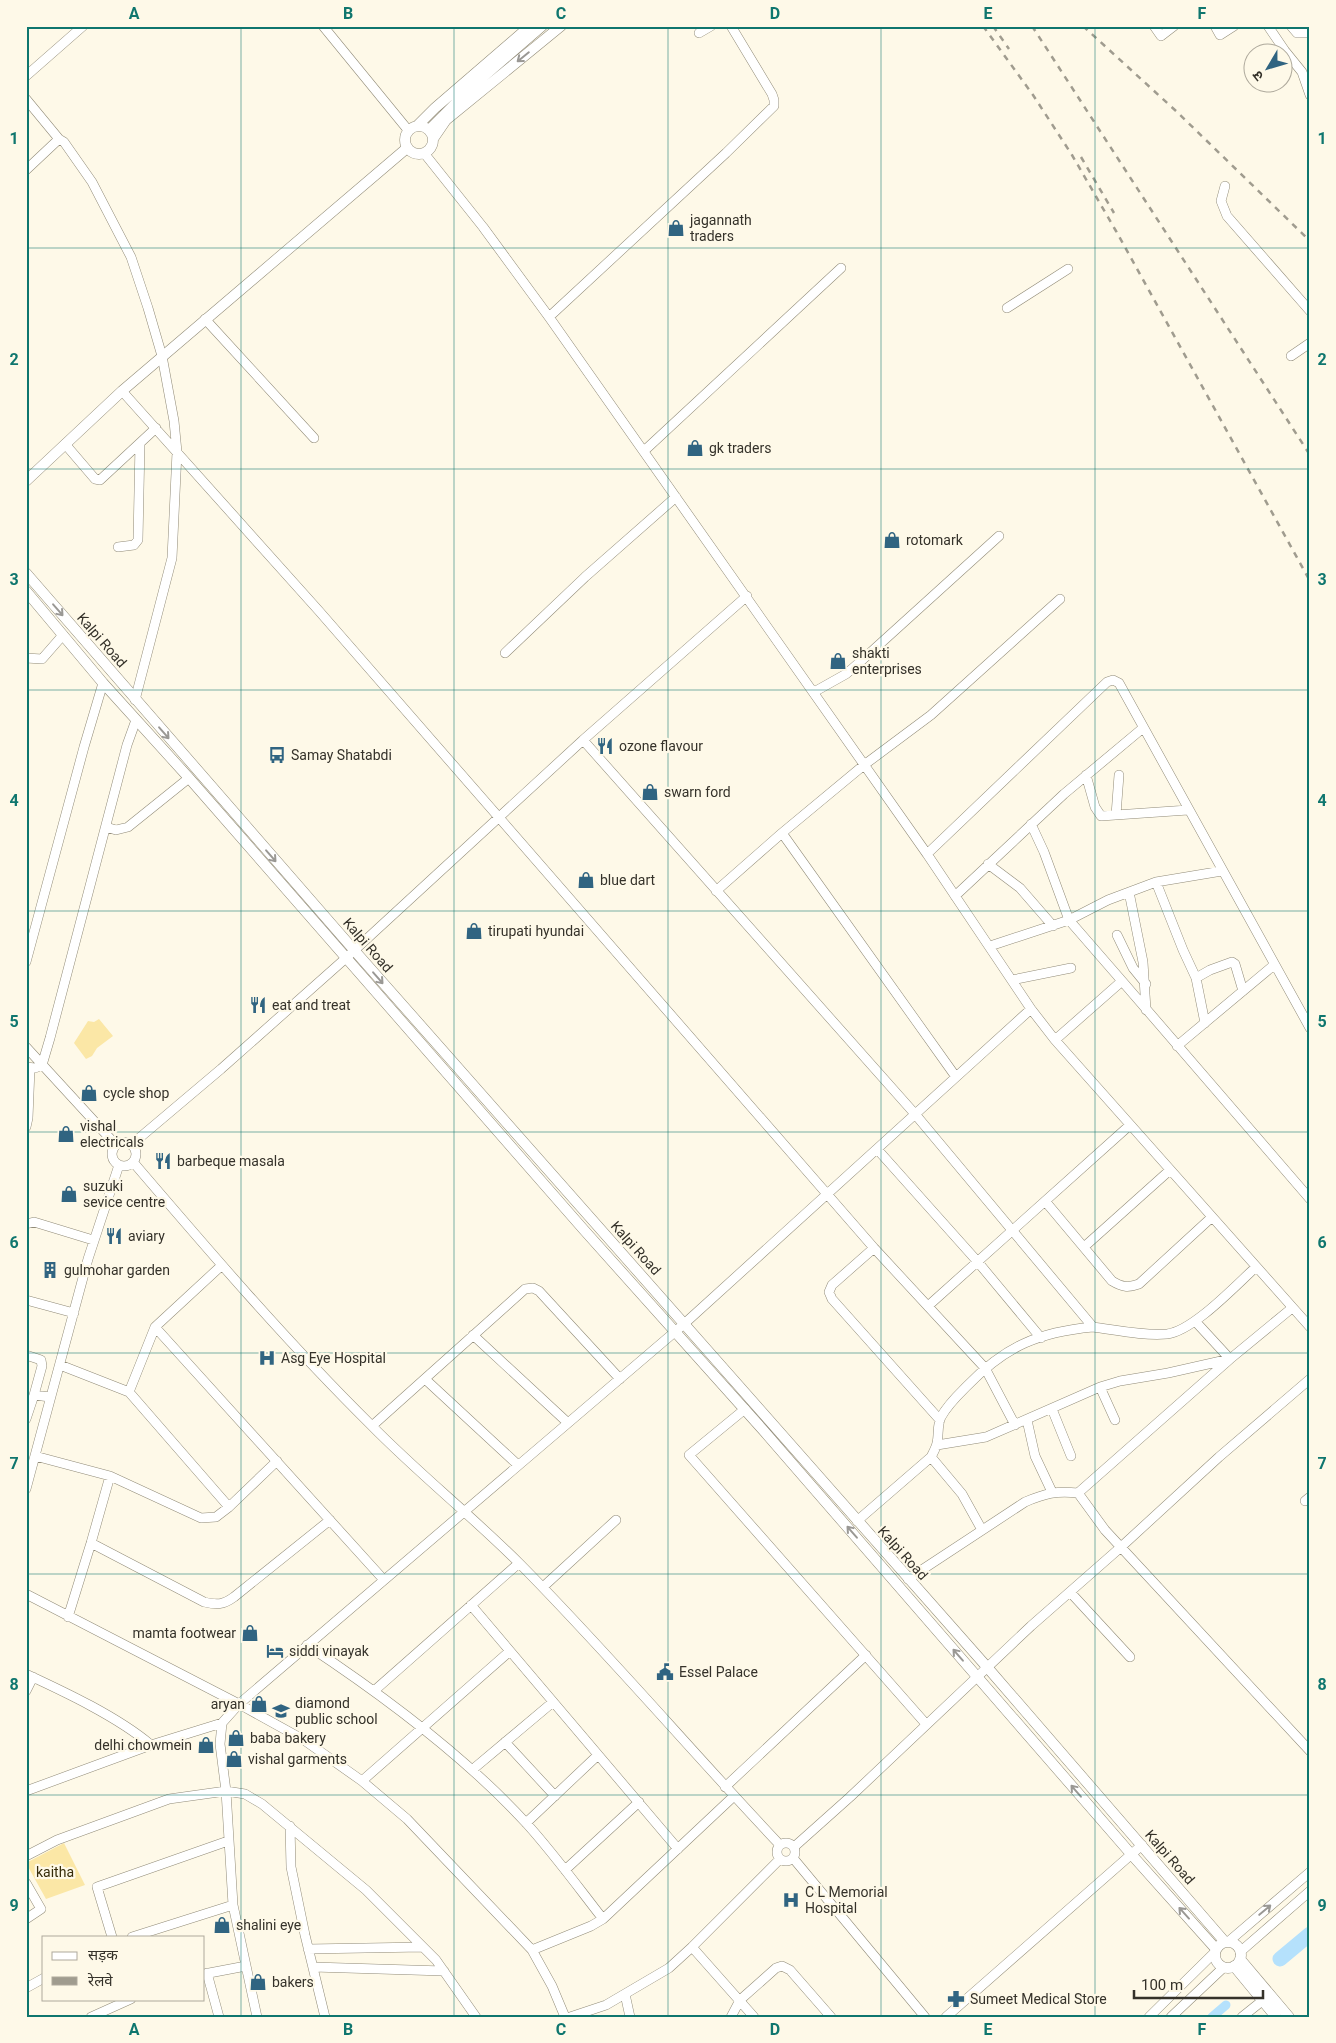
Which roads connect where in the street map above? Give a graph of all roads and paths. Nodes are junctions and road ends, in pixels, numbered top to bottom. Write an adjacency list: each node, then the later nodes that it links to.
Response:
1 (83, 26): 16 (street)
2 (323, 26): 19 (street)
3 (530, 26): 19 (main road)
4 (542, 26): 20 (main road)
5 (561, 26): 20 (main road, one-way to 20)
6 (711, 26): 14 (street)
7 (732, 26): 30 (street)
8 (1154, 26): 9 (street)
9 (1174, 26)
10 (1215, 26): 11 (street)
11 (1234, 26)
12 (1268, 26): 17 (street)
13 (1291, 26): 15 (street)
14 (699, 33)
15 (1310, 33)
16 (26, 76)
17 (1310, 94)
18 (26, 100): 21 (street)
19 (412, 128): 20 (main road); 22 (main road)
20 (431, 134): 23 (main road)
21 (59, 139): 24 (street); 33 (street)
22 (407, 148): 23 (main road); 31 (main road)
23 (424, 153): 30 (street)
24 (26, 170)
25 (1224, 186): 29 (street)
26 (841, 268): 40 (street)
27 (1068, 269): 28 (street)
28 (1007, 308)
29 (1310, 311)
30 (549, 317): 40 (street)
31 (205, 320): 33 (main road); 37 (street)
32 (1310, 342): 34 (street)
33 (162, 356): 35 (main road); 41 (street)
34 (1291, 356)
35 (122, 391): 36 (street); 39 (main road)
36 (156, 428): 38 (street); 41 (street)
37 (314, 438)
38 (140, 443): 39 (street); 45 (street)
39 (65, 444): 42 (main road)
40 (644, 451): 43 (street)
41 (178, 452): 55 (street); 65 (street)
42 (26, 481)
43 (676, 497): 48 (street); 51 (street)
44 (999, 536): 54 (street)
45 (118, 548)
46 (26, 573): 55 (main road, Kalpi Road, one-way to 55)
47 (26, 591): 50 (main road, Kalpi Road)
48 (747, 596): 54 (street); 58 (street)
49 (1060, 599): 59 (street)
50 (63, 635): 52 (street); 53 (main road, Kalpi Road)
51 (505, 653)
52 (26, 658)
53 (104, 683): 56 (main road, Kalpi Road); 80 (street)
54 (814, 692): 59 (street)
55 (135, 700): 81 (main road, Kalpi Road, one-way to 81)
56 (136, 720): 62 (main road, Kalpi Road); 67 (street)
57 (1143, 728): 60 (street); 63 (street); 69 (street)
58 (583, 740): 65 (street); 73 (street)
59 (864, 765): 68 (street); 69 (street)
60 (1086, 775): 64 (street); 66 (street)
61 (1119, 775): 64 (street)
62 (189, 778): 67 (street); 82 (main road, Kalpi Road)
63 (1188, 810): 64 (street); 71 (street)
64 (1116, 815)
65 (499, 818): 81 (street); 110 (street)
66 (1031, 824): 70 (street); 76 (street)
67 (106, 827): 98 (street)
68 (782, 833): 73 (street); 100 (street)
69 (927, 854): 75 (street)
70 (988, 864): 75 (street); 77 (street)
71 (1222, 871): 72 (street); 84 (street)
72 (1156, 882): 74 (street); 86 (street)
73 (716, 891): 101 (street)
74 (1129, 892): 76 (street); 89 (street)
75 (955, 896): 79 (street)
76 (1069, 920): 77 (street); 88 (street)
77 (1053, 926): 79 (street)
78 (1117, 935): 89 (street)
79 (990, 946): 87 (street)
80 (28, 949): 83 (street)
81 (354, 950): 82 (street); 114 (main road, Kalpi Road, one-way to 114)
82 (346, 958): 105 (street); 117 (main road, Kalpi Road)
83 (26, 962)
84 (1274, 965): 90 (street); 94 (street)
85 (1071, 968): 87 (street)
86 (1196, 978): 90 (street); 93 (street)
87 (1012, 980): 91 (street)
88 (1122, 981): 92 (street); 95 (street)
89 (1146, 984): 92 (street)
90 (1243, 991): 93 (street)
91 (1031, 1009): 95 (street); 100 (street)
92 (1146, 1010): 96 (street)
93 (1204, 1023): 96 (street)
94 (1310, 1028)
95 (1055, 1040): 102 (street)
96 (1177, 1046): 111 (street)
97 (26, 1047): 98 (street)
98 (42, 1065): 99 (street); 104 (street)
99 (28, 1067): 103 (street)
100 (956, 1077): 101 (street)
101 (915, 1114): 106 (street); 116 (street)
102 (1130, 1125): 109 (street); 112 (street)
103 (26, 1127)
104 (116, 1145): 105 (street); 108 (street)
105 (131, 1145): 107 (street)
106 (877, 1149): 110 (street); 121 (street)
107 (133, 1162): 108 (street); 122 (street)
108 (119, 1165): 118 (street)
109 (1170, 1170): 113 (street); 119 (street)
110 (827, 1194): 120 (street); 129 (street)
111 (1310, 1199)
112 (1045, 1201): 116 (street); 119 (street)
113 (1212, 1217): 119 (street); 123 (street)
114 (593, 1221): 117 (main road); 129 (main road, Kalpi Road)
115 (26, 1224): 118 (street)
116 (1012, 1229): 121 (street); 131 (street)
117 (584, 1230): 133 (main road, Kalpi Road)
118 (94, 1240): 127 (street)
119 (1084, 1247)
120 (874, 1248): 125 (street); 150 (street)
121 (977, 1261): 125 (street); 135 (street)
122 (221, 1266): 130 (street); 155 (street)
123 (1256, 1267): 126 (street); 128 (street)
124 (26, 1300): 127 (street)
125 (928, 1306): 139 (street)
126 (1292, 1308): 132 (street); 137 (street)
127 (74, 1313): 138 (street)
128 (1195, 1321): 131 (street); 137 (street)
129 (684, 1324): 133 (street); 170 (main road, Kalpi Road)
130 (155, 1327): 144 (street); 160 (street)
131 (1093, 1327): 135 (street)
132 (1310, 1327)
133 (674, 1332): 141 (street); 147 (main road, Kalpi Road)
134 (473, 1335): 140 (street); 141 (street); 153 (street)
135 (1041, 1338): 139 (street)
136 (26, 1355): 145 (street)
137 (1230, 1359): 143 (street); 165 (street)
138 (60, 1365): 144 (street); 146 (street)
139 (985, 1368): 150 (street); 154 (street)
140 (425, 1379): 155 (street); 161 (street)
141 (620, 1379): 153 (street)
142 (1310, 1379): 173 (street)
143 (1100, 1387): 148 (street); 152 (street)
144 (129, 1392): 166 (street)
145 (34, 1394): 146 (street); 149 (street)
146 (50, 1397): 157 (street)
147 (744, 1409): 184 (street); 188 (main road, Kalpi Road, one-way to 147)
148 (1052, 1409): 151 (street); 158 (street)
149 (26, 1419)
150 (940, 1420): 156 (street)
151 (1027, 1420): 154 (street); 164 (street)
152 (1115, 1420)
153 (568, 1423): 161 (street)
154 (1015, 1425): 156 (street)
155 (372, 1426): 167 (street)
156 (937, 1445): 159 (street)
157 (35, 1456): 162 (street); 163 (street)
158 (1071, 1456)
159 (931, 1457): 170 (street); 171 (street)
160 (277, 1461): 166 (street); 168 (street)
161 (518, 1465): 167 (street)
162 (110, 1476): 166 (street); 172 (street)
163 (26, 1489)
164 (1052, 1492): 165 (street); 171 (street)
165 (1078, 1493): 173 (street)
166 (229, 1507)
167 (465, 1510): 174 (street); 176 (street)
168 (330, 1520): 172 (street); 176 (street)
169 (616, 1520): 177 (street)
170 (857, 1521): 175 (main road, Kalpi Road)
171 (982, 1530): 175 (street)
172 (92, 1543): 181 (street)
173 (1121, 1547): 178 (street); 198 (street)
174 (519, 1563): 177 (street); 180 (street)
175 (908, 1579): 186 (main road, Kalpi Road)
176 (384, 1580): 182 (street)
177 (543, 1588): 202 (street)
178 (1070, 1592): 185 (street); 186 (street)
179 (26, 1594): 181 (street)
180 (471, 1605): 183 (street); 189 (street)
181 (68, 1617): 192 (street)
182 (308, 1645): 189 (street); 192 (street)
183 (510, 1651): 191 (street); 195 (street)
184 (866, 1656): 194 (street); 202 (street)
185 (1130, 1657)
186 (987, 1667): 188 (street); 212 (main road, Kalpi Road)
187 (30, 1676): 190 (street); 197 (street)
188 (976, 1676): 194 (street); 215 (main road, Kalpi Road, one-way to 188)
189 (375, 1690): 195 (street)
190 (26, 1691)
191 (553, 1702): 196 (street); 199 (street)
192 (239, 1704): 193 (street); 201 (street)
193 (222, 1723): 197 (street); 204 (street)
194 (926, 1724): 213 (street)
195 (422, 1729): 200 (street); 201 (street)
196 (505, 1742): 200 (street); 205 (street)
197 (150, 1745): 203 (street)
198 (1310, 1751)
199 (598, 1755): 205 (street); 207 (street)
200 (472, 1770): 208 (street)
201 (362, 1781): 232 (street)
202 (725, 1787): 206 (street)
203 (26, 1791)
204 (226, 1791): 209 (street); 210 (street); 216 (street)
205 (555, 1796): 208 (street)
206 (734, 1796): 211 (street); 214 (street)
207 (639, 1802): 214 (street); 219 (street)
208 (526, 1823): 219 (street)
209 (290, 1826): 229 (street); 231 (street)
210 (228, 1841): 223 (street); 226 (street)
211 (780, 1845): 213 (street); 218 (street)
212 (1142, 1845): 215 (street); 228 (main road, Kalpi Road)
213 (794, 1847): 217 (street)
214 (678, 1849): 225 (street)
215 (1131, 1854): 233 (main road, Kalpi Road, one-way to 215); 259 (street)
216 (26, 1856)
217 (793, 1858): 218 (street); 258 (street)
218 (780, 1859): 230 (street)
219 (566, 1870): 225 (street)
220 (1310, 1872): 228 (street, one-way to 220)
221 (26, 1883): 224 (street)
222 (1310, 1891): 234 (street)
223 (233, 1905): 227 (street); 235 (street)
224 (26, 1919)
225 (602, 1919): 232 (street)
226 (112, 1936)
227 (135, 1936)
228 (1226, 1942): 233 (main road); 234 (main road, Kalpi Road)
229 (423, 1947): 231 (street); 237 (street)
230 (692, 1947): 241 (street); 243 (street)
231 (308, 1949): 236 (street)
232 (532, 1950): 252 (street)
233 (1216, 1951): 234 (main road, Kalpi Road); 260 (street)
234 (1235, 1961): 244 (main road, Kalpi Road); 261 (street); 263 (main road, Kalpi Road)
235 (246, 1966): 238 (street); 249 (street)
236 (312, 1967): 237 (street); 250 (street)
237 (444, 1971): 251 (street)
238 (205, 1974): 248 (street)
239 (42, 1979): 240 (street)
240 (26, 1988)
241 (625, 1994): 245 (street); 254 (street)
242 (129, 2000): 247 (street)
243 (740, 2000): 255 (street); 256 (street); 257 (street)
244 (1262, 2001): 246 (main road, Kalpi Road); 262 (street)
245 (599, 2012): 253 (street)
246 (1271, 2015)
247 (91, 2017)
248 (220, 2017)
249 (257, 2017)
250 (325, 2017)
251 (476, 2017)
252 (565, 2017)
253 (570, 2017)
254 (630, 2017)
255 (731, 2017)
256 (754, 2017)
257 (831, 2017)
258 (925, 2017)
259 (946, 2017)
260 (1149, 2017)
261 (1171, 2017)
262 (1242, 2017)
263 (1289, 2017)

